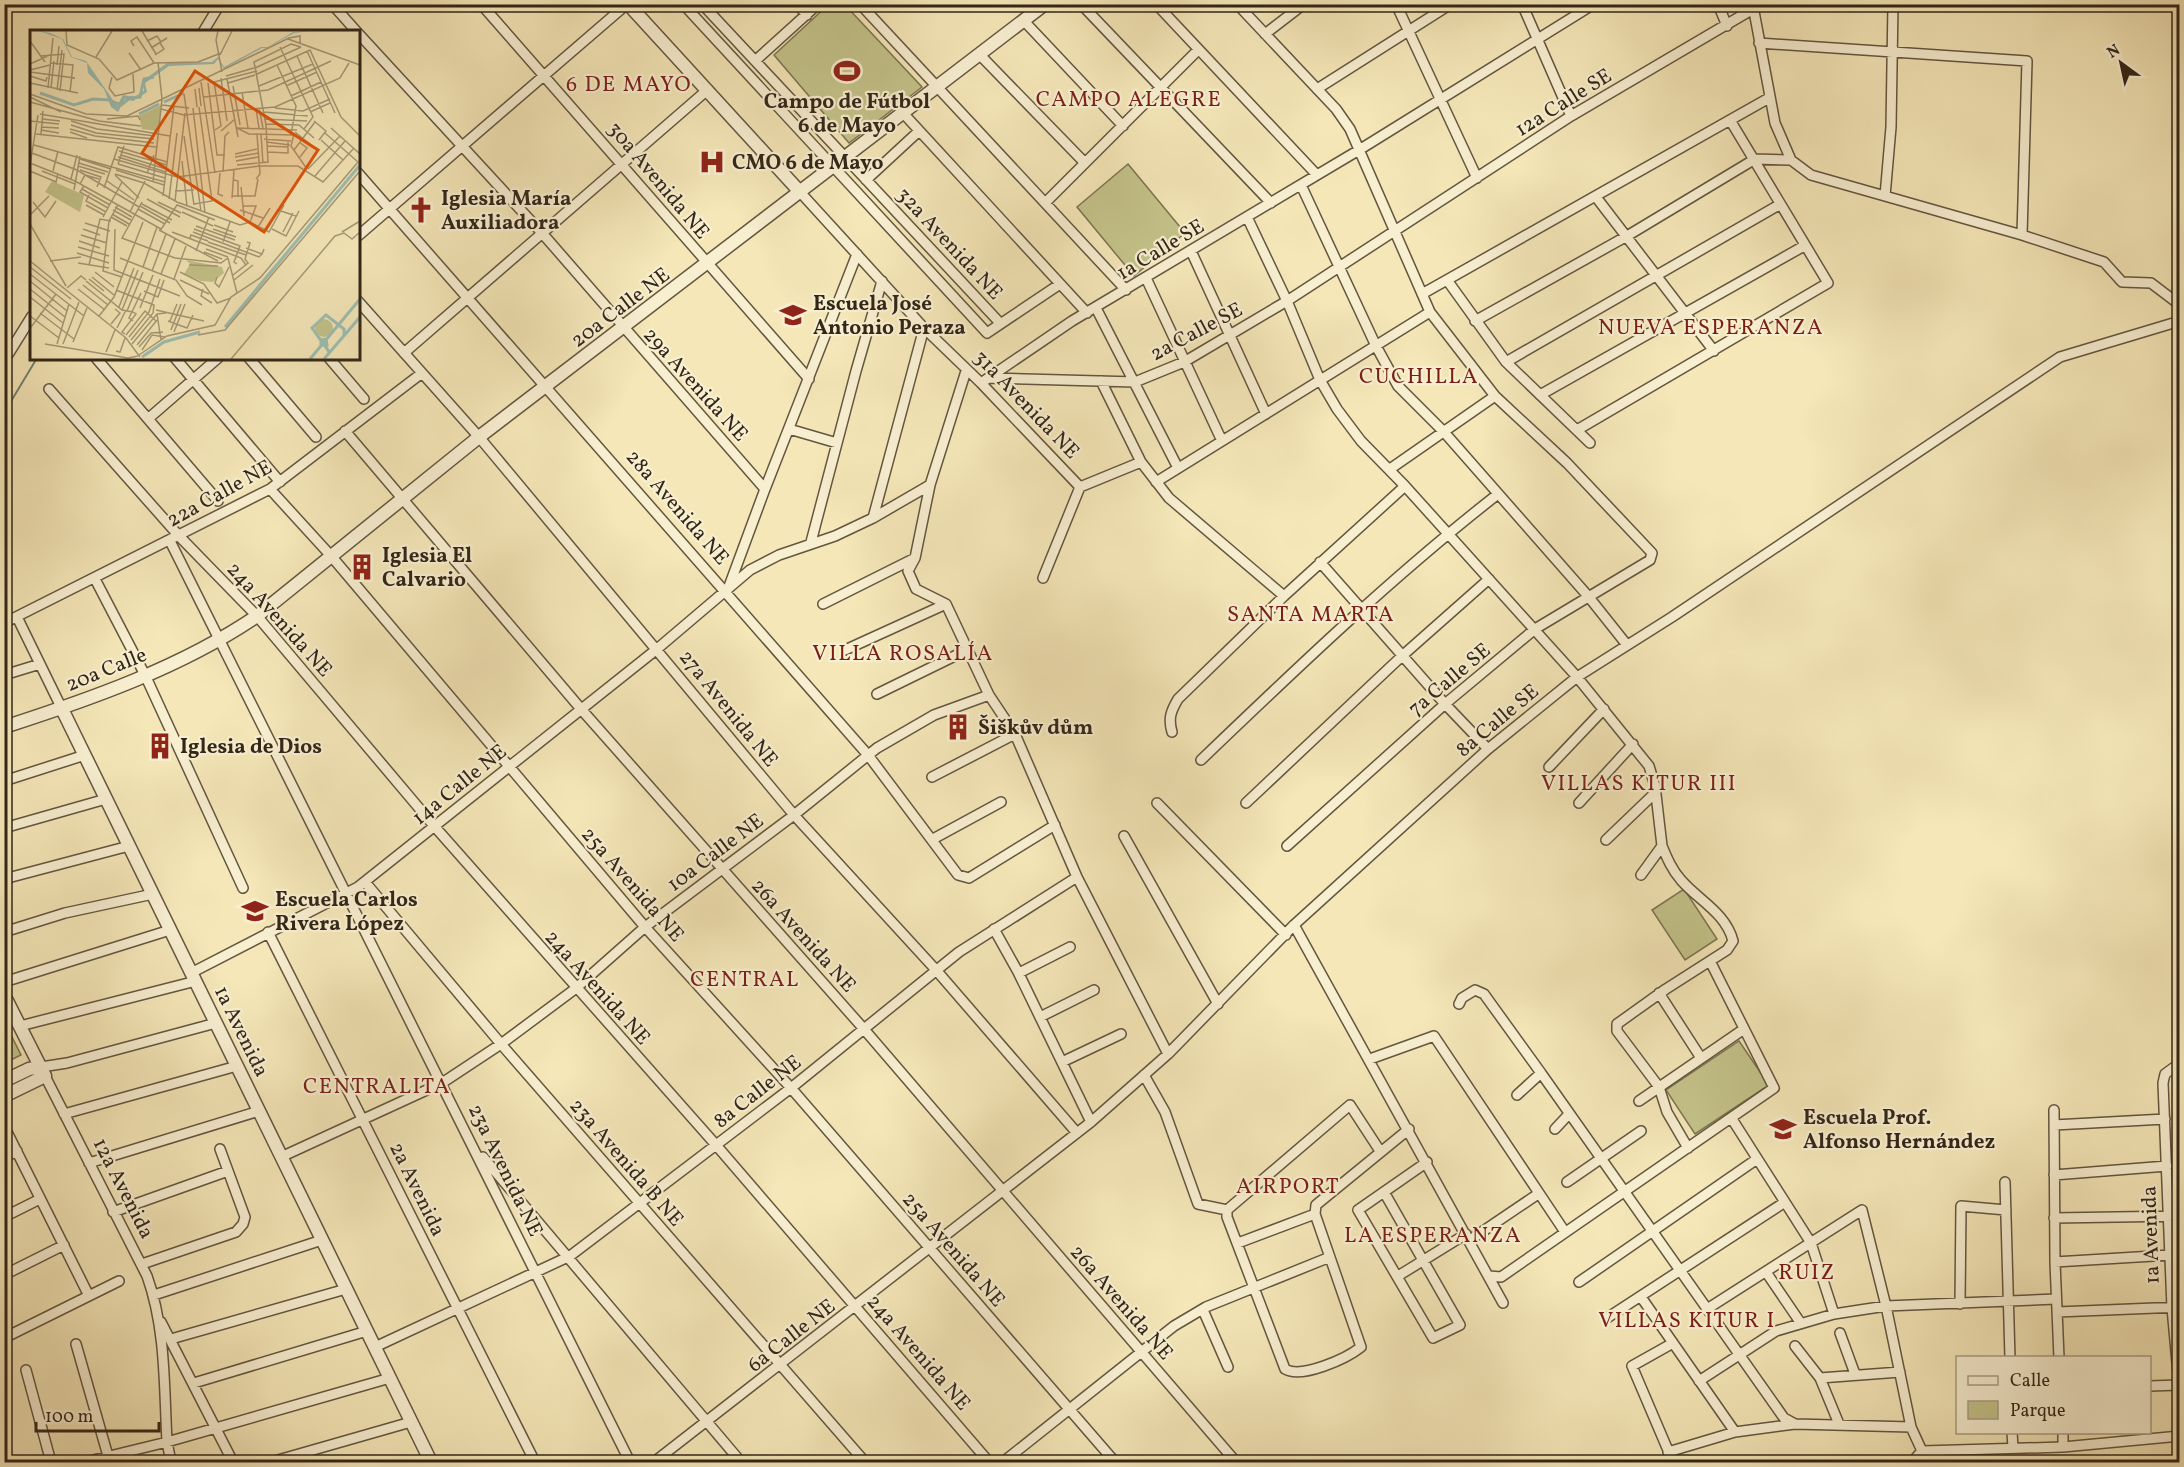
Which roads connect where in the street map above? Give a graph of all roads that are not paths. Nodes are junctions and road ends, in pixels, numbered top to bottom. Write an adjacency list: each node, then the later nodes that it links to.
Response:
1 (220, 4): 26 (street)
2 (332, 4): 27 (street, 29a Avenida NE)
3 (481, 4): 36 (street, 30a Avenida NE)
4 (628, 4): 36 (street); 40 (street, 31a Avenida NE)
5 (682, 4): 55 (street)
6 (702, 4): 35 (street, 32a Avenida NE)
7 (797, 4): 22 (street)
8 (818, 4): 22 (street)
9 (860, 4): 37 (street)
10 (1045, 4): 23 (street, 20a Calle NE)
11 (1081, 4): 38 (street)
12 (1156, 4): 32 (street)
13 (1237, 4): 29 (street)
14 (1304, 4): 29 (street)
15 (1396, 4): 25 (street)
16 (1450, 4): 25 (street)
17 (1522, 4): 30 (street)
18 (1594, 4): 30 (street, 1a Calle SE)
19 (1718, 4): 24 (street)
20 (1893, 4): 33 (street)
21 (1753, 7): 24 (street, 12a Calle SE); 31 (street)
22 (807, 15): 35 (street)
23 (1024, 21): 34 (street, 20a Calle NE); 46 (street)
24 (1727, 26): 44 (street, 12a Calle SE)
25 (1408, 29): 39 (street); 42 (street)
26 (204, 30)
27 (356, 30)
28 (360, 34): 48 (street, 29a Avenida NE)
29 (1265, 34): 39 (street)
30 (1537, 39): 42 (street, 1a Calle SE); 44 (street)
31 (1759, 43): 33 (street); 41 (street)
32 (1198, 50): 38 (street); 57 (street)
33 (1892, 51): 62 (street); 72 (street)
34 (980, 55): 37 (street, 20a Calle NE); 54 (street)
35 (755, 61): 50 (street, 32a Avenida NE)
36 (545, 74): 48 (street); 53 (street, 30a Avenida NE)
37 (938, 88): 43 (street, 20a Calle NE); 64 (street)
38 (1160, 89): 46 (street); 65 (street)
39 (1317, 89): 49 (street)
40 (705, 92): 53 (street); 61 (street, 31a Avenida NE)
41 (1768, 98): 45 (street); 52 (street)
42 (1441, 100): 49 (street, 1a Calle SE); 58 (street)
43 (903, 113): 47 (street); 50 (street, 20a Calle NE)
44 (1570, 116): 58 (street, 12a Calle SE)
45 (1730, 120): 51 (street); 63 (street)
46 (1123, 126): 54 (street)
47 (919, 131): 59 (street); 83 (street)
48 (462, 145): 67 (street); 70 (street, 29a Avenida NE)
49 (1359, 150): 57 (street, 1a Calle SE); 69 (street)
50 (845, 157): 55 (street, 20a Calle NE); 59 (street, 32a Avenida NE)
51 (1755, 159): 52 (street); 66 (street); 73 (street)
52 (1791, 160): 62 (street)
53 (622, 163): 70 (street); 77 (street, 30a Avenida NE)
54 (1085, 163): 64 (street)
55 (832, 166): 61 (street, 20a Calle NE); 97 (street)
56 (360, 175): 67 (street, 28a Avenida NE)
57 (1317, 175): 60 (street, 1a Calle SE)
58 (1477, 178): 69 (street, 12a Calle SE)
59 (866, 180): 97 (street, 32a Avenida NE)
60 (1301, 185): 65 (street, 1a Calle SE); 78 (street)
61 (800, 192): 76 (street, 31a Avenida NE); 77 (street, 20a Calle NE)
62 (1885, 196): 72 (street)
63 (1596, 197): 73 (street); 81 (street)
64 (1045, 203): 84 (street)
65 (1271, 203): 68 (street, 1a Calle SE)
66 (1779, 205): 74 (street); 79 (street)
67 (390, 207): 71 (street); 86 (street, 28a Avenida NE)
68 (1247, 217): 75 (street, 1a Calle SE); 87 (street)
69 (1396, 231): 78 (street, 2a Calle SE); 85 (street)
70 (542, 233): 86 (street); 99 (street, 29a Avenida NE)
71 (360, 234)
72 (2022, 235): 89 (street)
73 (1627, 236): 79 (street); 95 (street)
74 (1804, 246): 93 (street); 102 (street)
75 (1191, 251): 80 (street, 1a Calle SE); 100 (street)
76 (857, 254): 82 (street, 31a Avenida NE); 114 (street)
77 (707, 265): 99 (street, 20a Calle NE); 114 (street, 30a Avenida NE)
78 (1341, 266): 87 (street, 2a Calle SE); 101 (street)
79 (1657, 276): 93 (street); 111 (street)
80 (1146, 278): 84 (street, 1a Calle SE); 110 (street)
81 (1447, 280): 85 (street); 95 (street)
82 (882, 281): 98 (street, 31a Avenida NE); 134 (street)
83 (1060, 284): 92 (street); 97 (street)
84 (1126, 290): 90 (street, 1a Calle SE)
85 (1422, 294): 91 (street)
86 (467, 297): 103 (street); 120 (street, 28a Avenida NE)
87 (1287, 301): 100 (street, 2a Calle SE); 117 (street)
88 (360, 303): 103 (street, 27a Avenida NE)
89 (2180, 305)
90 (1096, 308): 92 (street, 1a Calle SE); 119 (street)
91 (1430, 312): 101 (street); 123 (street)
92 (1087, 313): 116 (street, 1a Calle SE)
93 (1685, 313): 102 (street); 122 (street)
94 (30, 319): 109 (street)
95 (1474, 321): 111 (street)
96 (2180, 321): 170 (street, 8a Calle SE)
97 (1000, 323)
98 (924, 328): 112 (street, 31a Avenida NE); 149 (street)
99 (623, 329): 120 (street, 20a Calle NE); 145 (street, 29a Avenida NE)
100 (1230, 336): 110 (street, 2a Calle SE); 125 (street)
101 (1376, 346): 117 (street); 130 (street)
102 (1714, 351): 128 (street)
103 (404, 353): 113 (street, 27a Avenida NE)
104 (98, 360): 126 (street)
105 (177, 360): 115 (street)
106 (216, 360): 115 (street)
107 (251, 360): 131 (street)
108 (331, 360): 124 (street)
109 (4, 361)
110 (1184, 362): 119 (street, 2a Calle SE); 133 (street)
111 (1506, 362): 122 (street)
112 (966, 371): 116 (street, 31a Avenida NE); 141 (street)
113 (422, 373): 129 (street, 22a Calle NE); 132 (street, 27a Avenida NE)
114 (809, 379): 127 (street)
115 (193, 380): 126 (street); 139 (street)
116 (985, 380): 118 (street, 2a Calle SE); 143 (street, 31a Avenida NE)
117 (1320, 380): 125 (street); 138 (street)
118 (1101, 381): 119 (street, 2a Calle SE); 136 (street)
119 (1135, 382): 137 (street)
120 (548, 387): 132 (street, 20a Calle NE); 159 (street, 28a Avenida NE)
121 (50, 389): 151 (street)
122 (1540, 395): 128 (street)
123 (1495, 396): 130 (street); 161 (street, 7a Calle SE)
124 (364, 399)
125 (1266, 414): 133 (street)
126 (149, 418): 148 (street)
127 (789, 429): 134 (street); 145 (street)
128 (1577, 430): 135 (street)
129 (345, 431): 139 (street, 22a Calle NE); 147 (street, 26a Avenida NE)
130 (1444, 432): 138 (street); 146 (street)
131 (316, 437)
132 (479, 438): 147 (street, 20a Calle NE); 171 (street, 27a Avenida NE)
133 (1222, 441): 137 (street)
134 (837, 443): 152 (street)
135 (1590, 443)
136 (1141, 462): 140 (street); 143 (street)
137 (1178, 468): 140 (street)
138 (1390, 469): 142 (street)
139 (280, 482): 144 (street, 22a Calle NE)
140 (1156, 482): 160 (street)
141 (930, 485): 149 (street, 14a Calle NE); 154 (street)
142 (1405, 486): 150 (street); 155 (street)
143 (1080, 488): 156 (street)
144 (270, 489): 151 (street, 22a Calle NE); 153 (street, 25a Avenida NE)
145 (765, 489): 159 (street)
146 (1498, 494): 150 (street); 161 (street)
147 (404, 499): 153 (street, 20a Calle NE); 183 (street, 26a Avenida NE)
148 (218, 501)
149 (873, 518): 152 (street, 14a Calle NE)
150 (1448, 534): 158 (street); 164 (street)
151 (175, 538): 157 (street, 22a Calle NE); 165 (street, 24a Avenida NE); 169 (street, 23a Avenida NE)
152 (811, 542): 159 (street, 14a Calle NE)
153 (332, 557): 165 (street, 20a Calle NE); 193 (street, 25a Avenida NE)
154 (915, 558): 162 (street); 163 (street)
155 (1320, 562): 160 (street); 164 (street)
156 (1043, 578)
157 (95, 579): 166 (street, 22a Calle NE); 177 (street)
158 (1489, 579): 168 (street); 174 (street)
159 (727, 591): 171 (street, 14a Calle NE); 191 (street, 28a Avenida NE)
160 (1284, 596): 186 (street)
161 (1588, 596): 168 (street, 7a Calle SE); 170 (street)
162 (823, 604)
163 (946, 604): 172 (street); 173 (street)
164 (1361, 609): 174 (street); 192 (street)
165 (257, 616): 169 (street, 20a Calle NE); 205 (street, 24a Avenida NE)
166 (17, 617): 167 (street, 22a Calle NE); 175 (street, 1a Avenida)
167 (4, 623)
168 (1535, 629): 178 (street); 181 (street, 7a Calle SE)
169 (220, 641): 177 (street, 20a Calle); 220 (street, 23a Avenida NE)
170 (1627, 645): 178 (street, 8a Calle SE)
171 (657, 649): 183 (street, 14a Calle NE); 203 (street, 27a Avenida NE)
172 (967, 650): 179 (street); 180 (street)
173 (845, 651)
174 (1402, 656): 181 (street); 201 (street)
175 (40, 664): 176 (street); 182 (street, 1a Avenida)
176 (4, 675)
177 (145, 675): 182 (street, 20a Calle); 218 (street)
178 (1577, 677): 184 (street); 189 (street, 8a Calle SE)
179 (877, 694)
180 (989, 694): 187 (street); 191 (street, 10a Calle NE)
181 (1445, 704): 189 (street); 211 (street, 7a Calle SE)
182 (62, 708): 185 (street, 20a Calle); 190 (street, 1a Avenida)
183 (582, 709): 193 (street, 14a Calle NE); 213 (street, 26a Avenida NE)
184 (1604, 709): 188 (street); 194 (street)
185 (4, 727)
186 (1172, 732)
187 (1015, 734): 195 (street); 204 (street)
188 (1633, 744): 197 (street); 202 (street)
189 (1488, 749): 221 (street, 8a Calle SE)
190 (85, 755): 196 (street); 198 (street, 1a Avenida)
191 (868, 755): 203 (street, 10a Calle NE); 208 (street, 28a Avenida NE)
192 (1201, 760)
193 (510, 767): 205 (street, 14a Calle NE); 222 (street, 25a Avenida NE)
194 (1549, 767)
195 (932, 777)
196 (4, 781)
197 (1656, 792): 209 (street); 212 (street)
198 (106, 799): 206 (street); 210 (street, 1a Avenida)
199 (1001, 802): 208 (street)
200 (1157, 803): 227 (street)
201 (1246, 803)
202 (1578, 803)
203 (794, 815): 213 (street, 10a Calle NE); 230 (street, 27a Avenida NE)
204 (1055, 825): 208 (street, 28a Avenida NE); 215 (street)
205 (435, 827): 217 (street, 14a Calle NE); 234 (street, 24a Avenida NE)
206 (4, 828)
207 (1124, 836): 238 (street)
208 (933, 839)
209 (1606, 840)
210 (129, 846): 216 (street); 219 (street, 1a Avenida)
211 (1287, 846)
212 (1662, 846): 214 (street); 229 (street)
213 (722, 869): 222 (street, 10a Calle NE); 243 (street, 26a Avenida NE)
214 (1641, 875)
215 (1077, 877): 223 (street, 8a Calle NE); 247 (street)
216 (4, 879)
217 (365, 882): 220 (street, 14a Calle NE); 246 (street, 23a Avenida B NE)
218 (243, 888)
219 (153, 894): 224 (street, 1a Avenida); 225 (street)
220 (345, 894): 226 (street, 14a Calle NE); 257 (street, 23a Avenida NE)
221 (1294, 925): 227 (street, 8a Calle SE); 249 (street)
222 (645, 927): 234 (street, 10a Calle NE); 259 (street, 25a Avenida NE)
223 (994, 929): 230 (street, 8a Calle NE); 231 (street)
224 (170, 930): 232 (street, 1a Avenida); 233 (street)
225 (4, 932)
226 (268, 932): 232 (street, 14a Calle NE); 267 (street, 2a Avenida)
227 (1286, 935): 238 (street, 8a Calle SE)
228 (1070, 947): 231 (street)
229 (1710, 961): 236 (street); 244 (street)
230 (936, 970): 243 (street, 8a Calle NE); 276 (street, 27a Avenida NE)
231 (1019, 974): 240 (street)
232 (193, 977): 241 (street, 1a Avenida); 242 (street, 14a Calle NE)
233 (4, 982)
234 (575, 989): 246 (street, 10a Calle NE); 277 (street, 24a Avenida NE)
235 (1094, 990): 240 (street)
236 (1659, 993): 248 (street); 258 (street)
237 (4, 995): 242 (street, 12a Avenida)
238 (1218, 1004): 247 (street, 6a Calle NE)
239 (1459, 1004): 254 (street)
240 (1040, 1017): 250 (street)
241 (216, 1023): 252 (street, 1a Avenida); 253 (street)
242 (20, 1026): 253 (street, 12a Avenida)
243 (863, 1028): 259 (street, 8a Calle NE); 295 (street, 26a Avenida NE)
244 (1744, 1029): 248 (street); 268 (street)
245 (1120, 1034): 250 (street)
246 (501, 1044): 257 (street, 10a Calle NE); 300 (street, 23a Avenida B NE)
247 (1168, 1054): 255 (street, 6a Calle NE)
248 (1701, 1058): 258 (street)
249 (1370, 1059): 273 (street); 297 (street)
250 (1062, 1062): 270 (street)
251 (2180, 1063): 269 (street, 1a Avenida)
252 (237, 1066): 264 (street, 1a Avenida); 265 (street)
253 (43, 1072): 256 (street); 261 (street); 265 (street, 12a Avenida)
254 (1541, 1073): 260 (street); 266 (street)
255 (1144, 1075): 270 (street, 6a Calle NE); 301 (street)
256 (4, 1082)
257 (442, 1083): 267 (street, 10a Calle NE); 278 (street, 23a Avenida NE)
258 (1659, 1087): 262 (street); 279 (street)
259 (791, 1088): 277 (street, 8a Calle NE); 315 (street, 25a Avenida NE)
260 (1517, 1095)
261 (4, 1096)
262 (1639, 1101)
263 (2054, 1110): 271 (street)
264 (259, 1111): 284 (street, 1a Avenida); 288 (street)
265 (64, 1114): 288 (street, 12a Avenida)
266 (1569, 1114): 274 (street); 285 (street)
267 (364, 1119): 284 (street, 10a Calle NE); 342 (street, 2a Avenida)
268 (1732, 1119): 279 (street); 286 (street)
269 (2165, 1119): 271 (street); 289 (street, 1a Avenida)
270 (1091, 1122): 276 (street, 6a Calle NE)
271 (2054, 1125): 291 (street)
272 (4, 1126): 281 (street)
273 (1409, 1129): 282 (street); 287 (street)
274 (1555, 1129)
275 (1641, 1131): 285 (street)
276 (1077, 1133): 295 (street, 6a Calle NE)
277 (716, 1145): 300 (street, 8a Calle NE); 340 (street, 24a Avenida NE)
278 (475, 1147): 317 (street); 324 (street, 23a Avenida NE)
279 (1688, 1148): 294 (street)
280 (220, 1149): 290 (street)
281 (16, 1151): 283 (street); 298 (street)
282 (1380, 1152): 301 (street); 304 (street)
283 (4, 1157)
284 (282, 1157): 311 (street, 1a Avenida)
285 (1601, 1159): 292 (street); 294 (street)
286 (1757, 1159): 299 (street); 308 (street)
287 (1427, 1162): 296 (street); 310 (street)
288 (89, 1163): 303 (street, 12a Avenida)
289 (2167, 1166): 291 (street); 305 (street, 1a Avenida)
290 (228, 1171): 303 (street); 321 (street)
291 (2054, 1175): 307 (street)
292 (1567, 1182)
293 (2005, 1182): 302 (street)
294 (1624, 1190): 308 (street); 309 (street)
295 (1002, 1191): 315 (street, 6a Calle NE); 358 (street, 26a Avenida NE)
296 (1384, 1192): 319 (street); 326 (street)
297 (1538, 1194): 309 (street); 310 (street)
298 (40, 1199): 306 (street); 314 (street)
299 (1785, 1202): 313 (street); 322 (street)
300 (640, 1204): 317 (street, 8a Calle NE); 362 (street, 23a Avenida B NE)
301 (1227, 1210): 312 (street)
302 (2006, 1210): 336 (street); 338 (street)
303 (113, 1212): 321 (street, 12a Avenida)
304 (1315, 1214): 312 (street); 318 (street)
305 (2175, 1216): 307 (street); 316 (street, 1a Avenida)
306 (4, 1217)
307 (2054, 1218): 320 (street)
308 (1652, 1231): 322 (street); 329 (street)
309 (1565, 1232): 327 (street)
310 (1468, 1237): 319 (street); 327 (street)
311 (322, 1240): 331 (street, 1a Avenida); 332 (street)
312 (1238, 1243): 330 (street)
313 (1811, 1243): 323 (street); 339 (street); 346 (street)
314 (64, 1245): 325 (street); 333 (street)
315 (930, 1250): 340 (street, 6a Calle NE); 374 (street, 25a Avenida NE)
316 (2170, 1255): 320 (street); 341 (street, 1a Avenida)
317 (570, 1256): 324 (street, 8a Calle NE); 377 (street)
318 (1330, 1257): 330 (street); 330 (street)
319 (1423, 1261): 326 (street); 326 (street)
320 (2055, 1262): 335 (street)
321 (142, 1264): 332 (street, 12a Avenida)
322 (1680, 1271): 334 (street); 343 (street)
323 (1766, 1272): 343 (street); 349 (street)
324 (537, 1273): 342 (street, 8a Calle NE); 398 (street, 23a Avenida NE)
325 (4, 1275)
326 (1398, 1276)
327 (1489, 1276): 337 (street)
328 (119, 1281): 333 (street)
329 (1579, 1282)
330 (1255, 1286): 344 (street)
331 (346, 1289): 350 (street, 1a Avenida); 353 (street)
332 (154, 1295): 348 (street, 12a Avenida)
333 (89, 1296): 352 (street)
334 (1641, 1297): 347 (street); 354 (street)
335 (2056, 1299): 336 (street); 345 (street)
336 (2007, 1301): 338 (street); 360 (street)
337 (1503, 1303)
338 (1960, 1304): 339 (street)
339 (1886, 1306): 346 (street); 365 (street)
340 (856, 1307): 362 (street, 6a Calle NE); 402 (street, 24a Avenida NE)
341 (2176, 1307): 345 (street); 371 (street, 1a Avenida)
342 (457, 1309): 357 (street, 8a Calle NE); 397 (street, 2a Avenida)
343 (1707, 1309): 359 (street)
344 (1203, 1310): 358 (street); 363 (street)
345 (2057, 1312): 361 (street)
346 (1834, 1314): 349 (street)
347 (1607, 1318)
348 (160, 1320): 353 (street); 385 (street)
349 (1800, 1322): 359 (street)
350 (366, 1331): 357 (street, 1a Avenida); 370 (street)
351 (1840, 1333): 366 (street)
352 (4, 1338)
353 (171, 1339): 370 (street)
354 (1673, 1343): 369 (street); 389 (street)
355 (76, 1344): 390 (street)
356 (1795, 1346): 368 (street)
357 (375, 1347): 367 (street, 1a Avenida)
358 (1141, 1352): 374 (street); 405 (street, 26a Avenida NE)
359 (1740, 1354): 369 (street); 376 (street)
360 (2010, 1356)
361 (2059, 1356)
362 (780, 1366): 377 (street, 6a Calle NE); 401 (street, 23a Avenida B NE)
363 (1228, 1367)
364 (26, 1370): 391 (street)
365 (1900, 1372): 366 (street); 380 (street)
366 (1856, 1374): 368 (street)
367 (390, 1378): 375 (street, 1a Avenida); 379 (street)
368 (1820, 1378): 378 (street)
369 (1699, 1381): 381 (street)
370 (194, 1383): 379 (street)
371 (2179, 1385): 372 (street); 373 (street, 1a Avenida)
372 (2151, 1386)
373 (2180, 1396)
374 (1070, 1410): 403 (street); 404 (street, 25a Avenida NE)
375 (411, 1422): 395 (street); 396 (street, 1a Avenida)
376 (1781, 1422): 378 (street); 381 (street)
377 (706, 1424): 399 (street, 6a Calle NE); 400 (street)
378 (1839, 1424): 380 (street)
379 (216, 1427): 385 (street); 394 (street)
380 (1911, 1427): 388 (street)
381 (1735, 1432): 389 (street)
382 (2012, 1434): 387 (street)
383 (2063, 1434): 386 (street)
384 (2180, 1436): 386 (street)
385 (167, 1443): 390 (street); 393 (street)
386 (2063, 1447): 387 (street)
387 (2013, 1448): 388 (street)
388 (1922, 1450): 407 (street)
389 (1668, 1452): 406 (street)
390 (108, 1456): 392 (street)
391 (51, 1462)
392 (85, 1462)
393 (171, 1462)
394 (233, 1462)
395 (271, 1462)
396 (431, 1462)
397 (535, 1462)
398 (630, 1462)
399 (654, 1462)
400 (741, 1462)
401 (866, 1462)
402 (989, 1462)
403 (1003, 1462)
404 (1115, 1462)
405 (1236, 1462)
406 (1673, 1462)
407 (1912, 1462)

